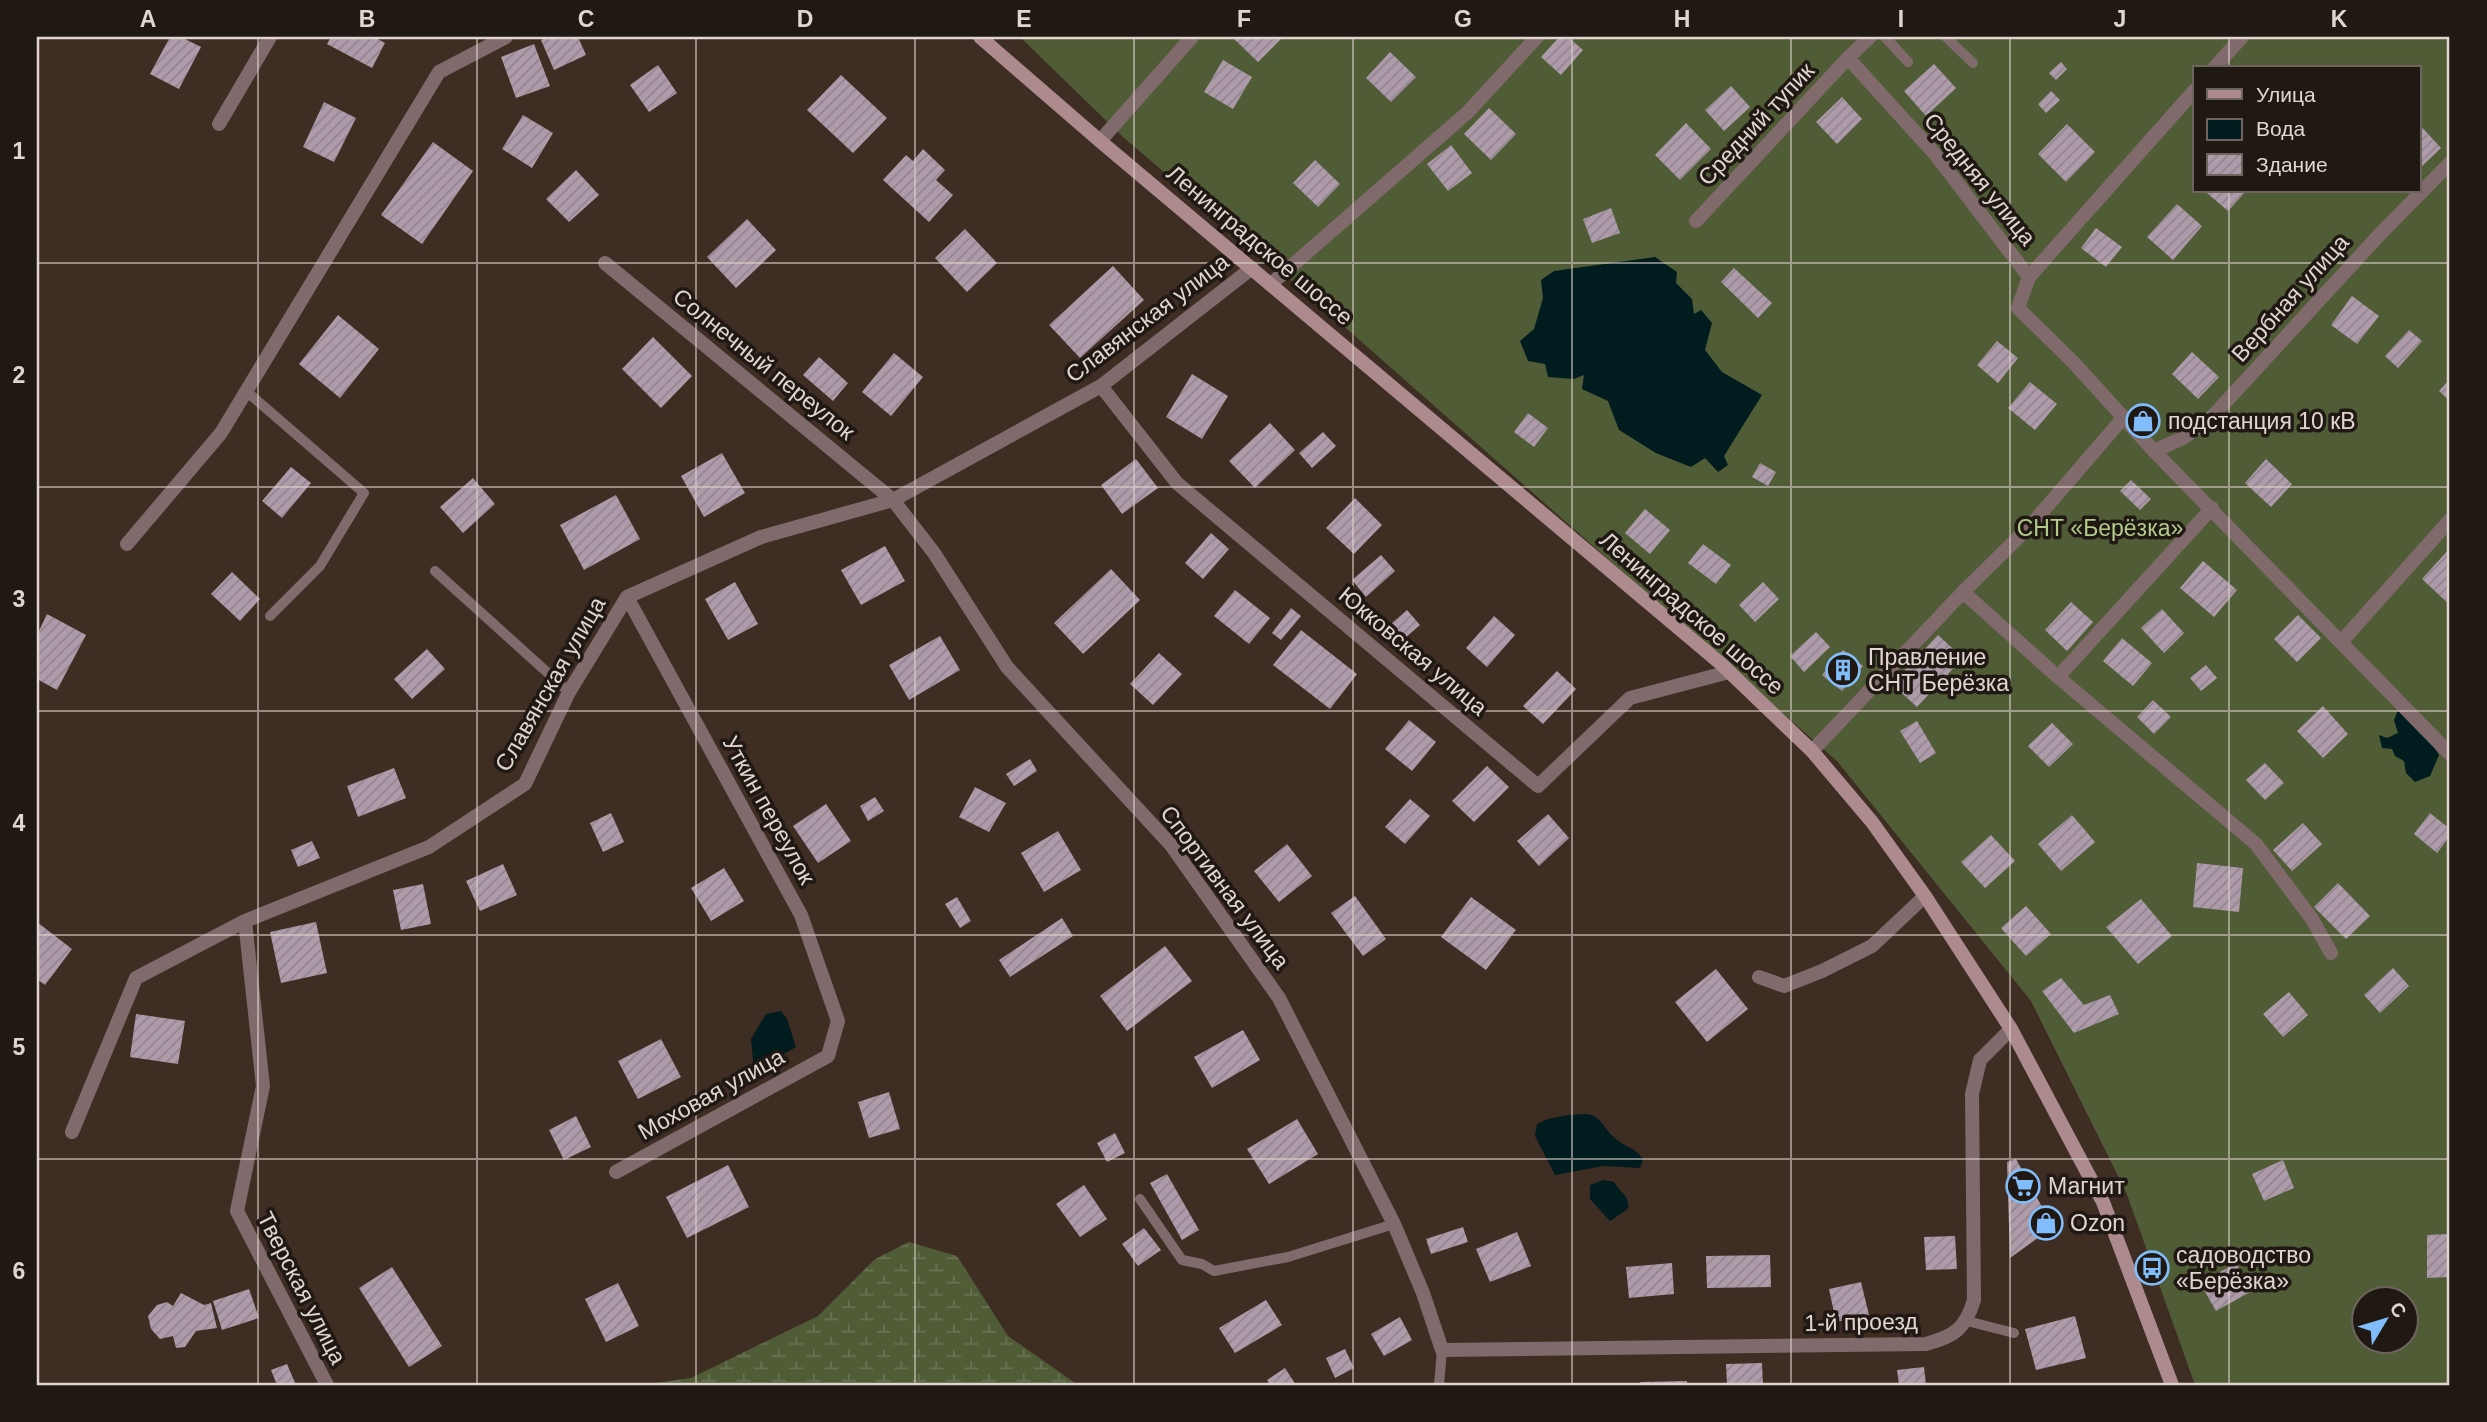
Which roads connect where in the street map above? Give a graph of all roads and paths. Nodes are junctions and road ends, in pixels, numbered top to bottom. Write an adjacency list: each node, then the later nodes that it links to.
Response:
1 (270, 37): 15 (street)
2 (506, 37): 24 (street)
3 (980, 37): 16 (main road, Ленинградское шоссе)
4 (1192, 37): 16 (street)
5 (1538, 37): 22 (street)
6 (1870, 37): 10 (street)
7 (1885, 37): 11 (lane)
8 (1946, 37): 12 (lane)
9 (2242, 37): 13 (street)
10 (1848, 58): 18 (street, Средний тупик); 21 (street, Средняя улица)
11 (1908, 62)
12 (1973, 63)
13 (2216, 66)
14 (2193, 92): 21 (street)
15 (219, 124)
16 (1100, 141): 20 (main road, Ленинградское шоссе)
17 (2450, 163): 26 (street, Вербная улица)
18 (1696, 221)
19 (606, 263): 27 (street, Солнечный переулок)
20 (1252, 268): 22 (main road, Ленинградское шоссе); 23 (street, Славянская улица)
21 (2029, 277): 25 (street, Средняя улица)
22 (1271, 284): 36 (main road, Ленинградское шоссе)
23 (1101, 386): 27 (street, Славянская улица); 36 (street, Юкковская улица)
24 (246, 391): 30 (street); 34 (lane)
25 (2124, 417): 26 (street); 32 (street)
26 (2154, 452): 28 (street)
27 (893, 500): 33 (street, Славянская улица); 50 (street, Спортивная улица)
28 (2212, 508): 35 (street); 37 (street)
29 (2450, 520): 35 (street)
30 (127, 544)
31 (435, 571): 38 (lane)
32 (1963, 592): 37 (street); 39 (street)
33 (627, 597): 38 (street, Славянская улица); 46 (street, Уткин переулок)
34 (270, 616)
35 (2341, 642): 40 (street)
36 (1729, 672): 39 (main road, Ленинградское шоссе)
37 (2058, 677): 43 (street)
38 (569, 692): 42 (street, Славянская улица)
39 (1812, 751): 41 (main road, Ленинградское шоссе)
40 (2450, 754)
41 (1925, 896): 44 (street); 45 (main road, Ленинградское шоссе)
42 (245, 921): 47 (street, Славянская улица); 54 (street, Тверская улица)
43 (2331, 953)
44 (1759, 977)
45 (2011, 1029): 51 (street); 56 (main road, Ленинградское шоссе)
46 (828, 1056): 48 (street, Моховая улица)
47 (72, 1132)
48 (616, 1172)
49 (1140, 1199): 50 (lane)
50 (1394, 1224): 53 (street, Спортивная улица)
51 (1968, 1321): 52 (lane); 53 (street, 1-й проезд)
52 (2014, 1333)
53 (1442, 1350): 55 (lane)
54 (327, 1385)
55 (1439, 1385)
56 (2172, 1385)

